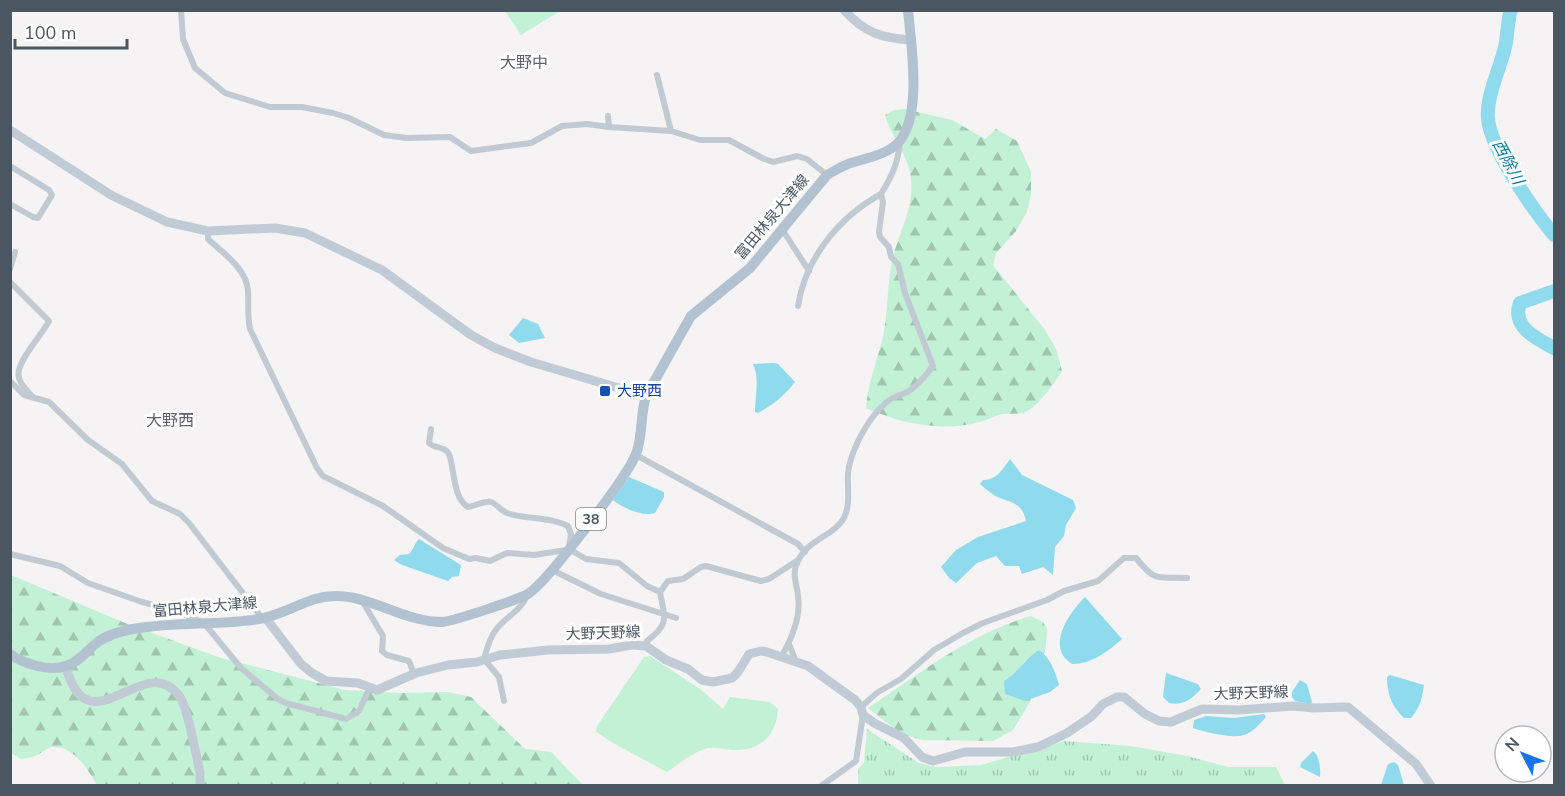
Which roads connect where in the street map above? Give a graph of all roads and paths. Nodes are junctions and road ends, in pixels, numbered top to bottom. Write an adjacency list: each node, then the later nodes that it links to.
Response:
1 (182, 10): 7 (street)
2 (844, 10): 4 (main road)
3 (908, 10): 4 (main road)
4 (911, 39): 10 (main road)
5 (657, 75): 9 (street)
6 (608, 116): 7 (street)
7 (609, 127): 9 (street)
8 (10, 130): 16 (main road)
9 (671, 131): 12 (street)
10 (900, 141): 12 (main road, 富田林泉大津線 / 38); 13 (street)
11 (10, 166): 14 (street)
12 (827, 175): 15 (main road, 富田林泉大津線 / 38)
13 (881, 194): 19 (street); 28 (street)
14 (10, 204)
15 (782, 229): 19 (street); 23 (main road, 富田林泉大津線 / 38)
16 (208, 231): 23 (main road); 27 (street)
17 (15, 252): 18 (street)
18 (10, 269)
19 (809, 271): 21 (street)
20 (10, 282): 24 (street)
21 (798, 306)
22 (10, 381): 24 (street)
23 (646, 396): 26 (main road, 富田林泉大津線 / 38)
24 (35, 400): 37 (street)
25 (431, 429): 27 (street)
26 (636, 455): 27 (main road, 富田林泉大津線 / 38); 28 (street)
27 (569, 548): 31 (main road, 富田林泉大津線 / 38); 33 (street)
28 (805, 552): 30 (street)
29 (10, 554): 39 (street)
30 (798, 560): 33 (street); 41 (street)
31 (552, 570): 34 (main road, 富田林泉大津線 / 38); 36 (street)
32 (1186, 578): 50 (street)
33 (660, 592): 36 (street)
34 (528, 594): 35 (main road, 富田林泉大津線 / 38); 44 (street)
35 (360, 599): 37 (main road, 富田林泉大津線 / 38); 47 (street)
36 (666, 615): 38 (street); 40 (street)
37 (264, 618): 39 (main road, 富田林泉大津線 / 38); 48 (main road, 大野天野線)
38 (676, 618)
39 (204, 623): 46 (main road, 富田林泉大津線 / 38); 48 (street)
40 (646, 640)
41 (789, 644): 43 (street); 45 (street)
42 (10, 654): 46 (main road)
43 (781, 657): 44 (main road, 大野天野線); 45 (main road, 大野天野線)
44 (484, 659): 47 (main road, 大野天野線); 49 (street)
45 (796, 662): 50 (main road, 大野天野線)
46 (66, 667): 51 (main road)
47 (414, 674): 48 (main road, 大野天野線)
48 (369, 689)
49 (504, 701)
50 (862, 711): 52 (street); 53 (main road, 大野天野線)
51 (200, 786)
52 (821, 786)
53 (1431, 786)

